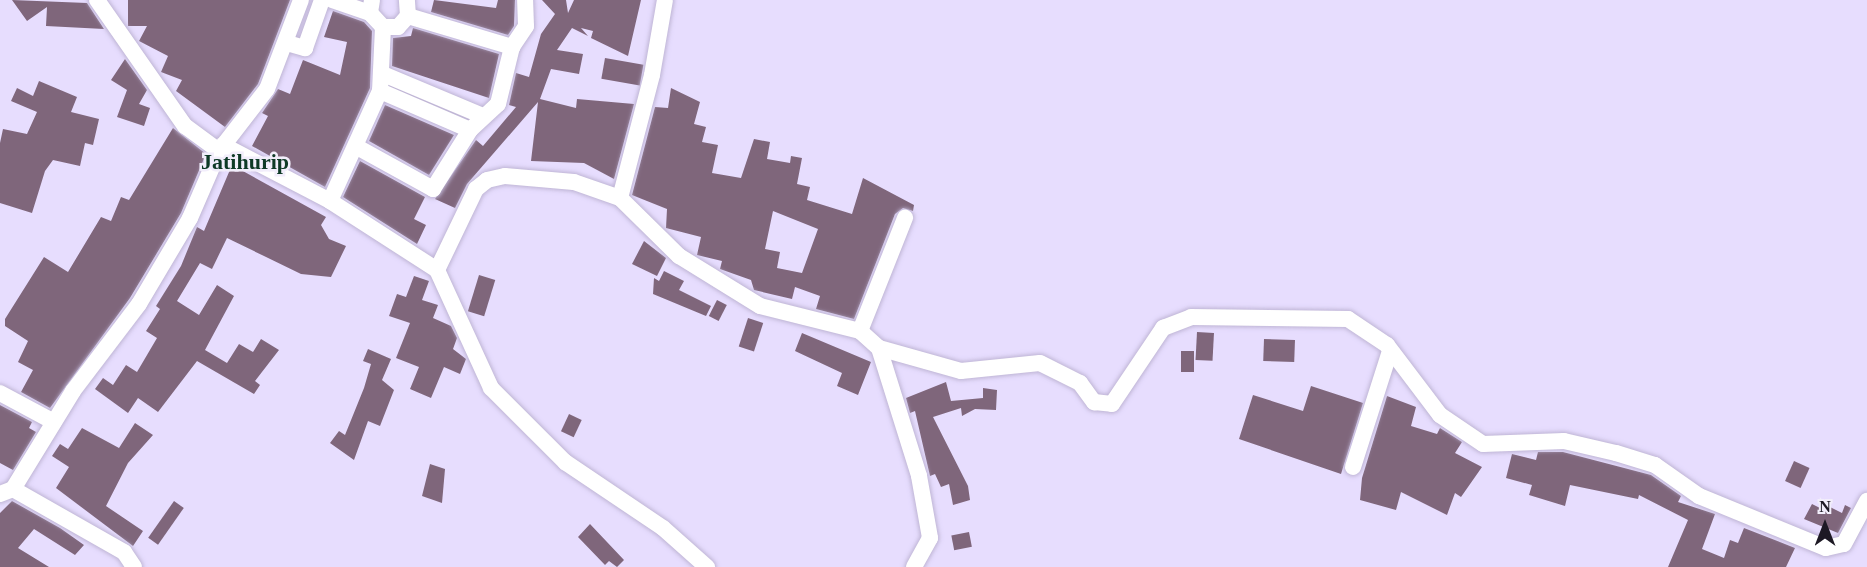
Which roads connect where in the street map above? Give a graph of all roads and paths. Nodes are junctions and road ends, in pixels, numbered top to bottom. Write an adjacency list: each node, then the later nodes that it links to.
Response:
1 (97, 0): 17 (street)
2 (301, 0): 10 (street)
3 (322, 0): 10 (street)
4 (332, 0): 7 (street)
5 (525, 0): 11 (street)
6 (665, 0): 18 (street)
7 (371, 6): 9 (street)
8 (407, 8): 9 (street); 11 (street)
9 (383, 27): 12 (street)
10 (287, 43): 17 (street)
11 (512, 47): 14 (street)
12 (383, 74): 13 (street); 14 (street)
13 (380, 91): 15 (street); 16 (street)
14 (483, 116): 15 (street)
15 (470, 130): 16 (street)
16 (357, 147): 19 (street)
17 (221, 148): 19 (street); 26 (street)
18 (620, 198): 21 (street); 22 (street)
19 (330, 201): 21 (street)
20 (905, 218): 22 (street)
21 (437, 270): 31 (street)
22 (860, 331): 23 (street)
23 (879, 348): 24 (street); 32 (street)
24 (1390, 351): 27 (street); 29 (street)
25 (0, 393): 26 (street)
26 (54, 422): 28 (street)
27 (1353, 467)
28 (7, 491): 30 (street)
29 (1867, 501)
30 (134, 567)
31 (706, 567)
32 (914, 567)

